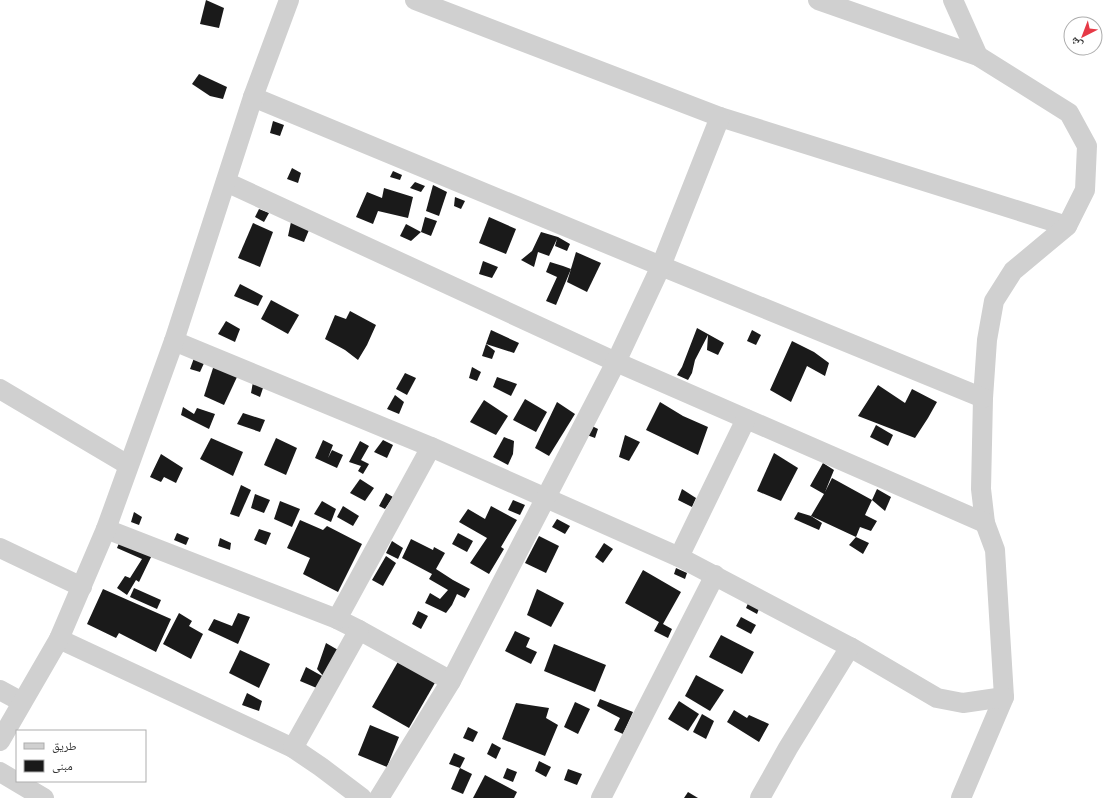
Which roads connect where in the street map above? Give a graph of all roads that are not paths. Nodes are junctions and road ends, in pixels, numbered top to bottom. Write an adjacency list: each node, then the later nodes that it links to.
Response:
1 (289, 0): 6 (street)
2 (415, 0): 7 (street)
3 (818, 0): 5 (street)
4 (953, 0): 5 (street)
5 (978, 56): 9 (street)
6 (253, 96): 8 (street); 10 (street)
7 (720, 117): 9 (street); 10 (street)
8 (226, 182): 11 (street); 12 (street)
9 (1067, 226): 14 (street)
10 (661, 266): 12 (street); 14 (street)
11 (174, 340): 16 (street); 17 (street)
12 (616, 362): 15 (street); 18 (street)
13 (0, 389): 17 (street)
14 (983, 398): 19 (street)
15 (746, 419): 19 (street); 22 (street)
16 (432, 447): 18 (street); 25 (street)
17 (128, 465): 20 (street)
18 (546, 499): 22 (street); 29 (street)
19 (985, 523): 31 (street)
20 (106, 529): 24 (street); 25 (street)
21 (0, 548): 24 (street)
22 (680, 557): 23 (street)
23 (715, 575): 28 (street); 38 (street)
24 (82, 587): 27 (street)
25 (337, 619): 26 (street)
26 (359, 630): 29 (street); 34 (street)
27 (59, 639): 32 (street); 34 (street)
28 (850, 647): 31 (street); 42 (street)
29 (451, 682): 41 (street)
30 (0, 690): 32 (street)
31 (1004, 697): 43 (street)
32 (22, 702): 33 (street)
33 (0, 741)
34 (293, 748): 40 (street)
35 (0, 772): 36 (street)
36 (16, 781)
37 (17, 782): 39 (street)
38 (607, 796)
39 (44, 798)
40 (362, 798)
41 (379, 798)
42 (760, 798)
43 (961, 798)

